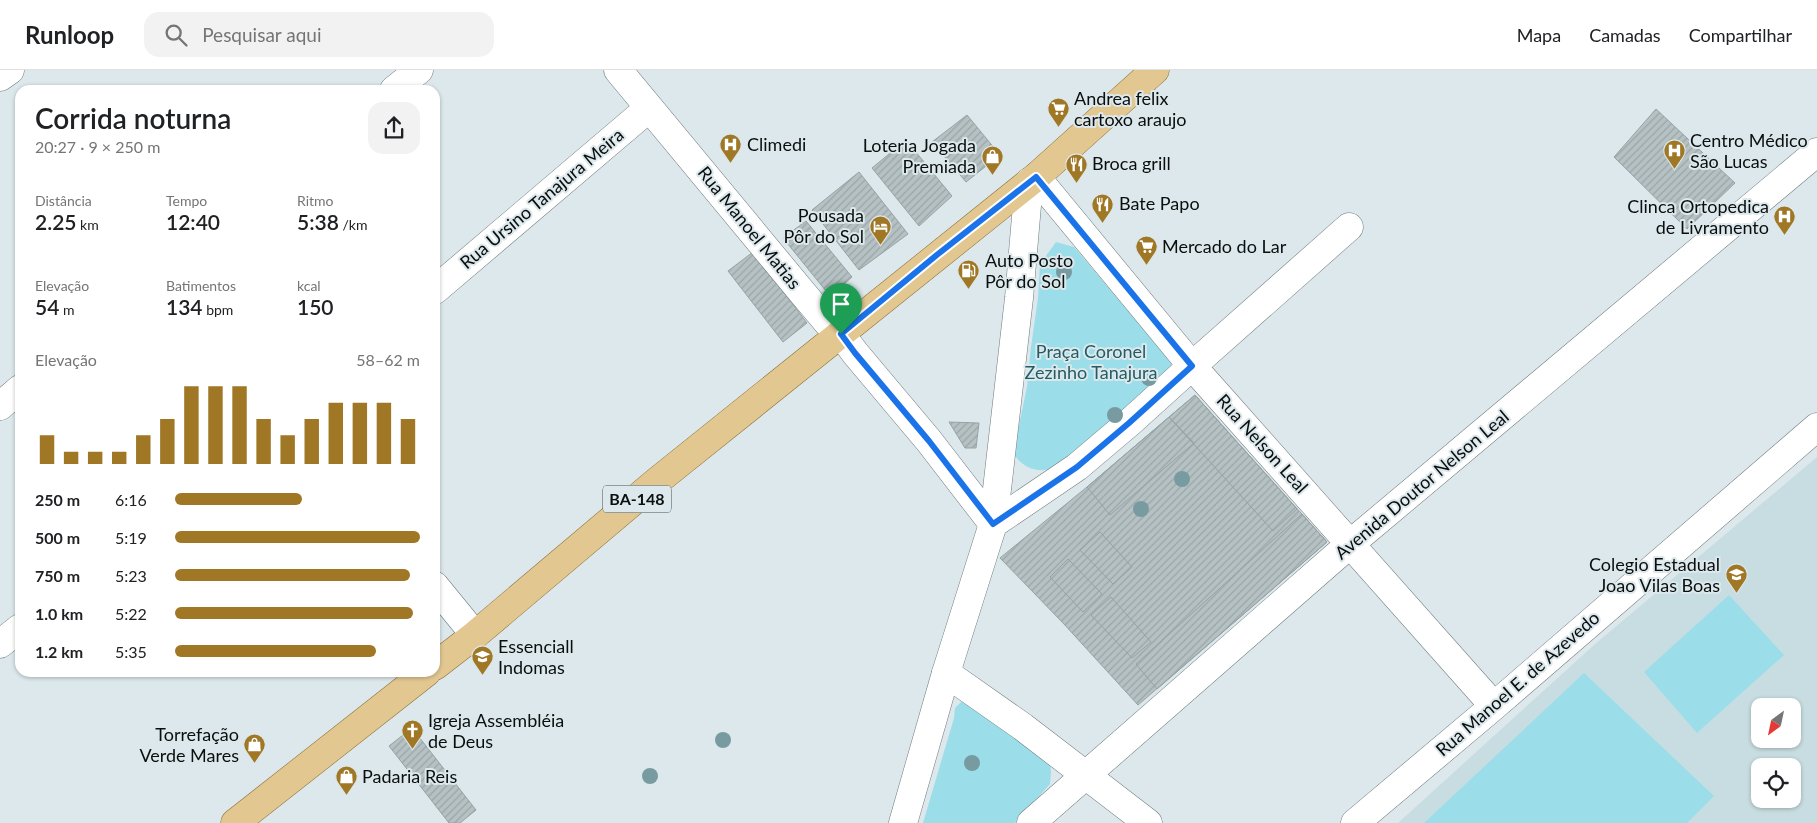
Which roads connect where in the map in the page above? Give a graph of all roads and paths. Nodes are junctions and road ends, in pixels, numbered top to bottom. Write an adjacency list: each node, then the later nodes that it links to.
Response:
1 (10, 70): 5 (street)
2 (419, 70): 6 (street)
3 (618, 70): 7 (street, Rua Manoel Matias)
4 (1155, 70): 9 (main road, BA-148)
5 (0, 77)
6 (400, 85)
7 (649, 108): 11 (street, Rua Ursino Tanajura Meira); 12 (street, Rua Manoel Matias)
8 (1817, 152): 18 (street, Avenida Doutor Nelson Leal)
9 (1032, 180): 12 (main road, BA-148); 13 (street, Rua Nelson Leal); 17 (street)
10 (1349, 227): 13 (street)
11 (440, 286)
12 (841, 334): 17 (street, Rua Manoel Matias); 21 (main road, BA-148)
13 (1192, 366): 17 (street); 18 (street, Rua Nelson Leal)
14 (15, 393): 15 (street)
15 (0, 406)
16 (1817, 427): 26 (street, Rua Manoel E. de Azevedo)
17 (993, 524): 24 (street)
18 (1350, 544): 26 (street, Rua Nelson Leal); 27 (street, Avenida Doutor Nelson Leal)
19 (440, 592): 21 (street)
20 (15, 632): 22 (street)
21 (475, 635): 23 (main road, BA-148)
22 (0, 644)
23 (440, 662)
24 (946, 673): 27 (street); 29 (street)
25 (421, 677): 28 (main road)
26 (1494, 706): 32 (street, Rua Manoel E. de Azevedo)
27 (1087, 775): 30 (street, Avenida Doutor Nelson Leal); 31 (street)
28 (235, 823)
29 (903, 823)
30 (1031, 823)
31 (1148, 823)
32 (1355, 823)

